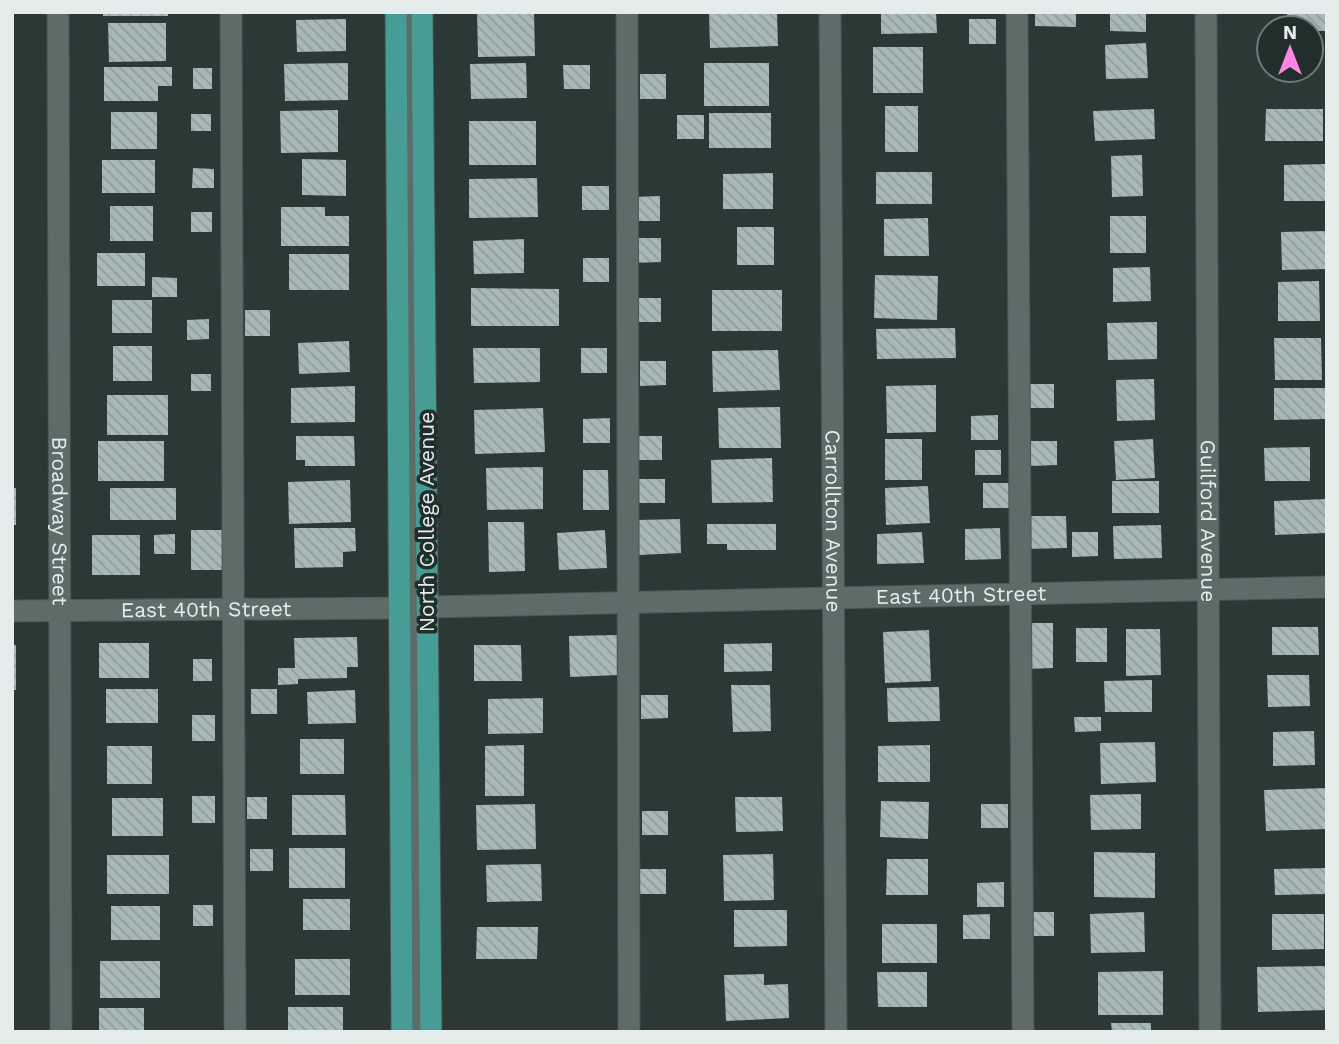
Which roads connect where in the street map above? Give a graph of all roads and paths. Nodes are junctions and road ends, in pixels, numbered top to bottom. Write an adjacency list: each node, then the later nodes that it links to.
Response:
1 (58, 12): 19 (street, Broadway Street)
2 (231, 12): 17 (street)
3 (396, 12): 16 (main road, North College Avenue)
4 (409, 12): 23 (street, North College Avenue)
5 (422, 12): 15 (main road, North College Avenue)
6 (627, 12): 14 (street)
7 (831, 12): 13 (street, Carrollton Avenue)
8 (1017, 12): 12 (street)
9 (1206, 12): 11 (street, Guilford Avenue)
10 (1327, 587): 11 (street, East 40th Street)
11 (1209, 589): 12 (street, East 40th Street); 28 (street, Guilford Avenue)
12 (1022, 593): 13 (street, East 40th Street); 27 (street)
13 (834, 597): 14 (street, East 40th Street); 26 (street, Carrollton Avenue)
14 (630, 602): 15 (street, East 40th Street); 25 (street)
15 (429, 607): 24 (main road, North College Avenue)
16 (400, 608): 17 (street, East 40th Street); 22 (main road, North College Avenue)
17 (232, 609): 19 (street, East 40th Street); 21 (street)
18 (12, 611): 19 (street, East 40th Street)
19 (61, 611): 20 (street, Broadway Street)
20 (61, 1032)
21 (235, 1032)
22 (402, 1032)
23 (414, 1032)
24 (431, 1032)
25 (629, 1032)
26 (836, 1032)
27 (1023, 1032)
28 (1210, 1032)

